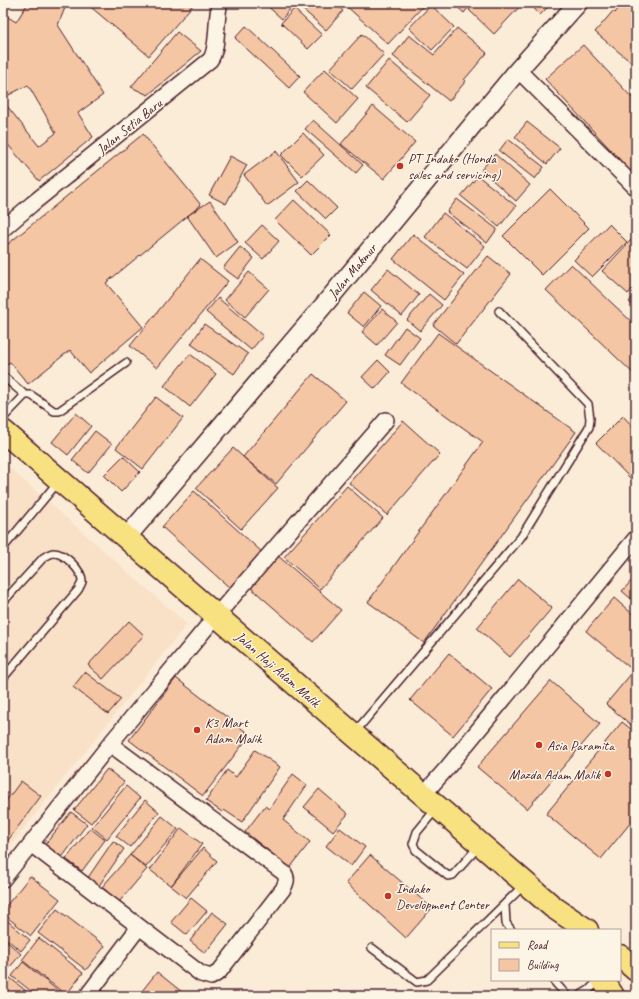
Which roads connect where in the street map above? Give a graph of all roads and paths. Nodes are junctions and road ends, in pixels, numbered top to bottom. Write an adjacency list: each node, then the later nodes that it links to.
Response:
1 (578, 3): 3 (street, Jalan Makmur)
2 (215, 6): 5 (street, Jalan Setia Baru)
3 (518, 70): 4 (street); 14 (street, Jalan Makmur)
4 (636, 188)
5 (3, 229)
6 (498, 311): 20 (lane)
7 (126, 363): 9 (lane)
8 (3, 376): 9 (lane)
9 (25, 395): 10 (lane)
10 (3, 418)
11 (386, 420): 18 (street)
12 (3, 432): 13 (main road, Jalan Haji Adam Malik)
13 (60, 480): 14 (main road, Jalan Haji Adam Malik); 16 (lane)
14 (126, 538): 18 (main road, Jalan Haji Adam Malik)
15 (636, 538): 22 (street)
16 (3, 548)
17 (3, 602): 19 (lane)
18 (216, 616): 20 (main road, Jalan Haji Adam Malik); 21 (street)
19 (3, 678)
20 (353, 734): 22 (main road, Jalan Haji Adam Malik)
21 (110, 744): 23 (street); 29 (street)
22 (430, 801): 24 (main road, Jalan Haji Adam Malik); 24 (lane)
23 (30, 844): 25 (street); 29 (street)
24 (481, 845): 26 (main road, Jalan Haji Adam Malik)
25 (3, 879)
26 (526, 884): 27 (lane); 28 (main road, Jalan Haji Adam Malik)
27 (505, 905): 30 (lane); 33 (lane)
28 (553, 907): 31 (main road, Jalan Haji Adam Malik); 32 (main road, Jalan Haji Adam Malik)
29 (140, 927): 41 (street)
30 (510, 929)
31 (567, 929)
32 (586, 929)
33 (372, 948)
34 (621, 956): 36 (lane)
35 (621, 957): 37 (main road)
36 (636, 961)
37 (636, 970)
38 (554, 981): 42 (lane)
39 (598, 981): 43 (lane)
40 (604, 981): 44 (main road)
41 (87, 996)
42 (567, 996)
43 (579, 996)
44 (613, 996)

